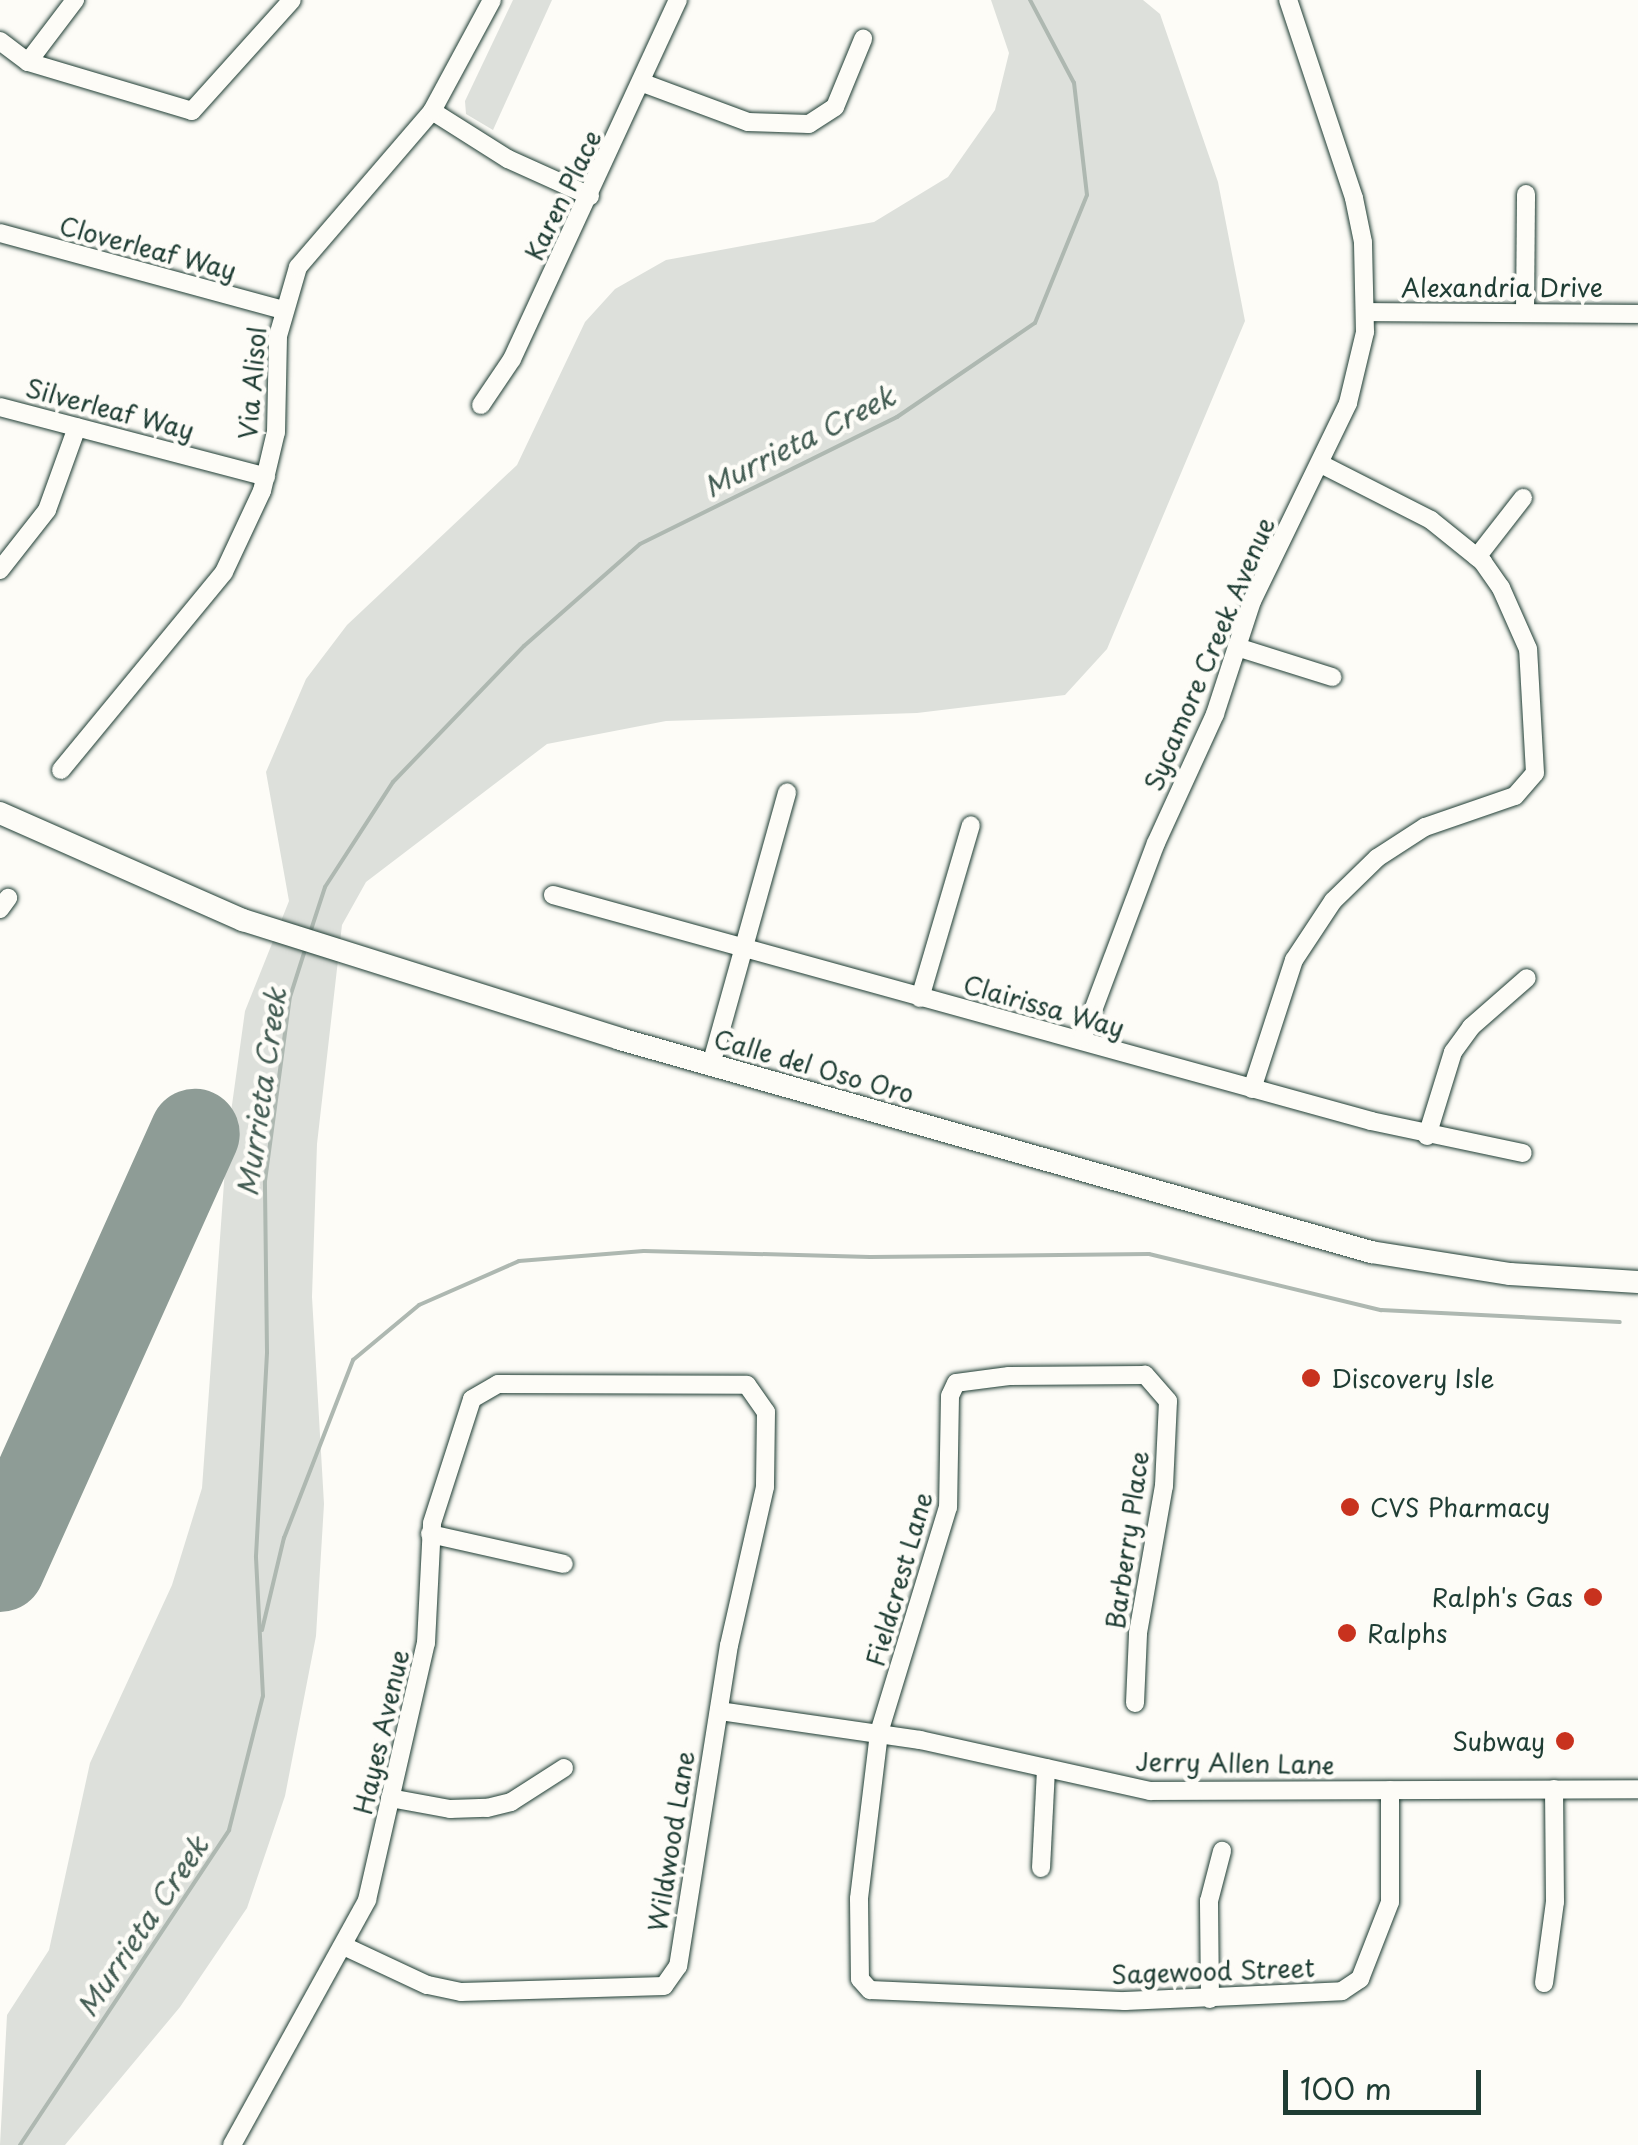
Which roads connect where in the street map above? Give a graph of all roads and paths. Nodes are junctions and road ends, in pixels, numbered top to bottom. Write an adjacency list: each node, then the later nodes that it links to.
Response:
1 (75, 0): 8 (street)
2 (292, 0): 8 (street)
3 (492, 0): 10 (street, Via Alisol)
4 (678, 0): 9 (street, Karen Place)
5 (1288, 0): 15 (street, Sycamore Creek Avenue)
6 (864, 39): 9 (street)
7 (0, 41): 8 (street)
8 (28, 62)
9 (643, 83): 12 (street, Karen Place)
10 (432, 111): 12 (street); 14 (street, Via Alisol)
11 (1526, 194): 16 (street)
12 (590, 196): 18 (street, Karen Place)
13 (0, 233): 14 (street, Cloverleaf Way)
14 (284, 310): 22 (street, Via Alisol)
15 (1366, 312): 16 (street, Alexandria Drive); 21 (street, Sycamore Creek Avenue)
16 (1525, 313): 17 (street, Alexandria Drive)
17 (1638, 314)
18 (481, 405)
19 (0, 406): 20 (street, Silverleaf Way)
20 (77, 427): 22 (street, Silverleaf Way); 25 (street)
21 (1321, 464): 24 (street); 26 (street, Sycamore Creek Avenue)
22 (266, 477): 28 (street, Via Alisol)
23 (1523, 498): 24 (street)
24 (1477, 557): 38 (street)
25 (0, 570)
26 (1236, 647): 27 (street); 36 (street, Sycamore Creek Avenue)
27 (1332, 677)
28 (61, 770)
29 (787, 792): 33 (street)
30 (0, 813): 37 (main road, Calle del Oso Oro)
31 (970, 825): 35 (street)
32 (554, 895): 33 (street, Clairissa Way)
33 (743, 948): 35 (street, Clairissa Way); 37 (street)
34 (1527, 978): 39 (street)
35 (920, 998): 36 (street, Clairissa Way)
36 (1084, 1038): 38 (street, Clairissa Way)
37 (711, 1065): 41 (main road, Calle del Oso Oro)
38 (1252, 1090): 39 (street, Clairissa Way)
39 (1427, 1136): 40 (street, Clairissa Way)
40 (1523, 1153)
41 (1638, 1282)
42 (746, 1385): 44 (street, Hayes Avenue); 47 (street, Wildwood Lane)
43 (1159, 1386): 46 (street, Barberry Place); 48 (street, Fieldcrest Lane)
44 (430, 1534): 45 (street); 54 (street, Hayes Avenue)
45 (564, 1564)
46 (1135, 1703)
47 (719, 1710): 48 (street, Jerry Allen Lane); 57 (street, Wildwood Lane)
48 (879, 1733): 50 (street, Jerry Allen Lane); 59 (street, Fieldcrest Lane)
49 (564, 1768): 54 (street)
50 (1046, 1768): 53 (street, Jerry Allen Lane); 56 (street)
51 (1554, 1789): 52 (street, Jerry Allen Lane); 53 (street, Jerry Allen Lane); 58 (street)
52 (1638, 1789)
53 (1390, 1790): 60 (street, Sagewood Street)
54 (390, 1798): 57 (street, Hayes Avenue)
55 (1222, 1851): 60 (street)
56 (1041, 1868)
57 (346, 1947): 61 (street, Hayes Avenue)
58 (1544, 1983)
59 (870, 1990): 60 (street, Sagewood Street)
60 (1210, 1999)
61 (232, 2145)

